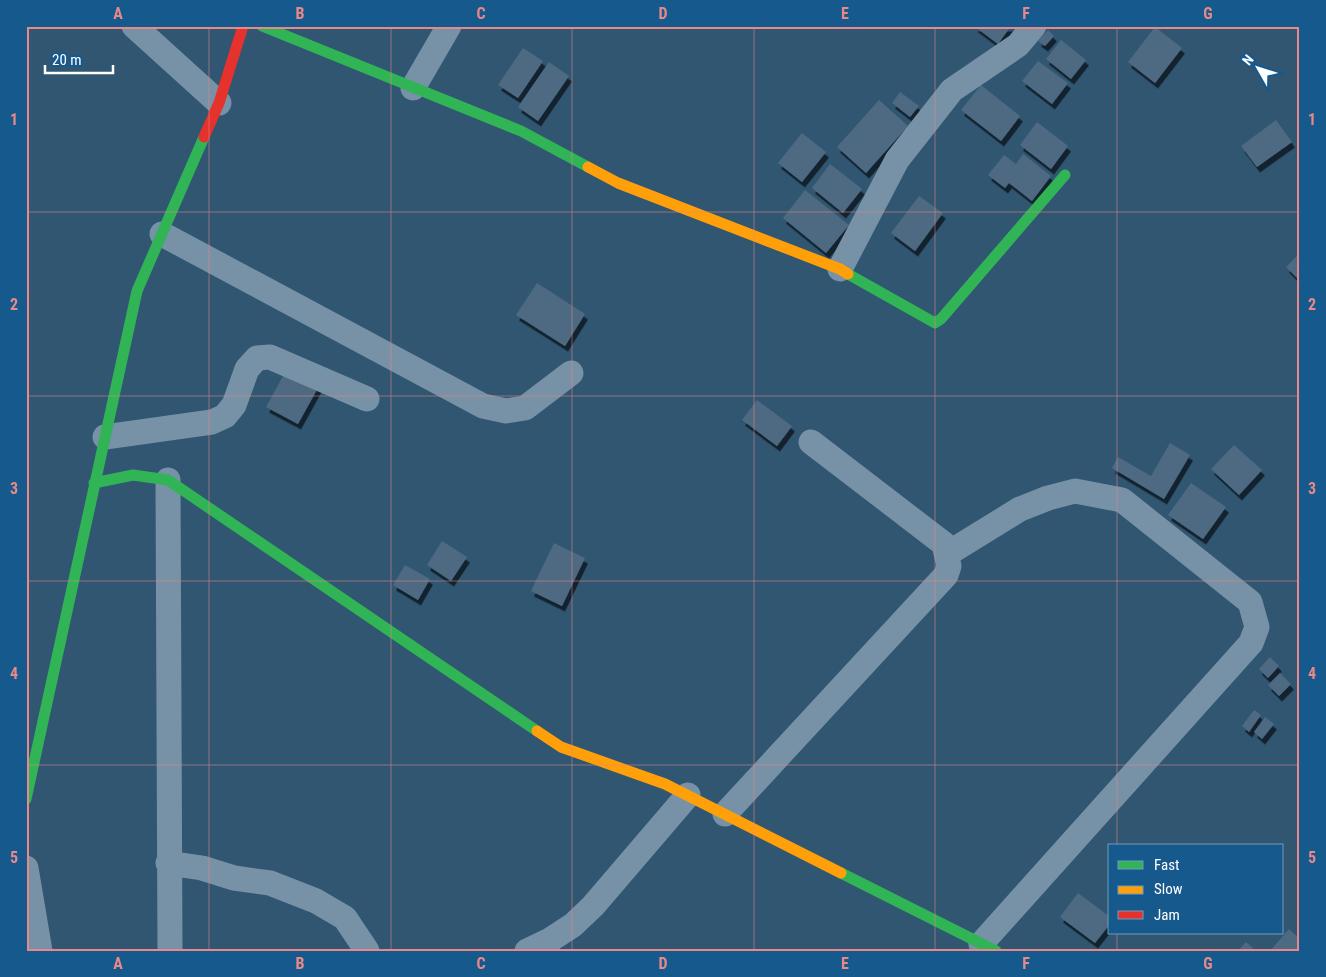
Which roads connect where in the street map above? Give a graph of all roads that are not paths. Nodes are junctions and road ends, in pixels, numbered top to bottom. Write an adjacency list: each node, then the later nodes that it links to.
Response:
1 (134, 26): 7 (street)
2 (242, 26): 7 (street)
3 (262, 26): 6 (street)
4 (449, 26): 6 (street)
5 (1034, 26): 10 (street)
6 (413, 88): 10 (street)
7 (219, 103): 9 (street)
8 (1065, 175): 10 (street)
9 (162, 234): 11 (street); 13 (street)
10 (840, 269)
11 (571, 373)
12 (367, 399): 13 (street)
13 (105, 437): 16 (street)
14 (811, 442): 17 (street)
15 (168, 480): 16 (street); 19 (street); 22 (street)
16 (94, 482): 18 (street)
17 (947, 554): 21 (street); 24 (street)
18 (32, 736): 20 (street)
19 (688, 795): 21 (street); 28 (street)
20 (26, 799)
21 (725, 814): 24 (street)
22 (168, 863): 26 (street); 27 (street)
23 (26, 868): 25 (street)
24 (989, 947)
25 (40, 951)
26 (170, 951)
27 (367, 951)
28 (528, 951)

